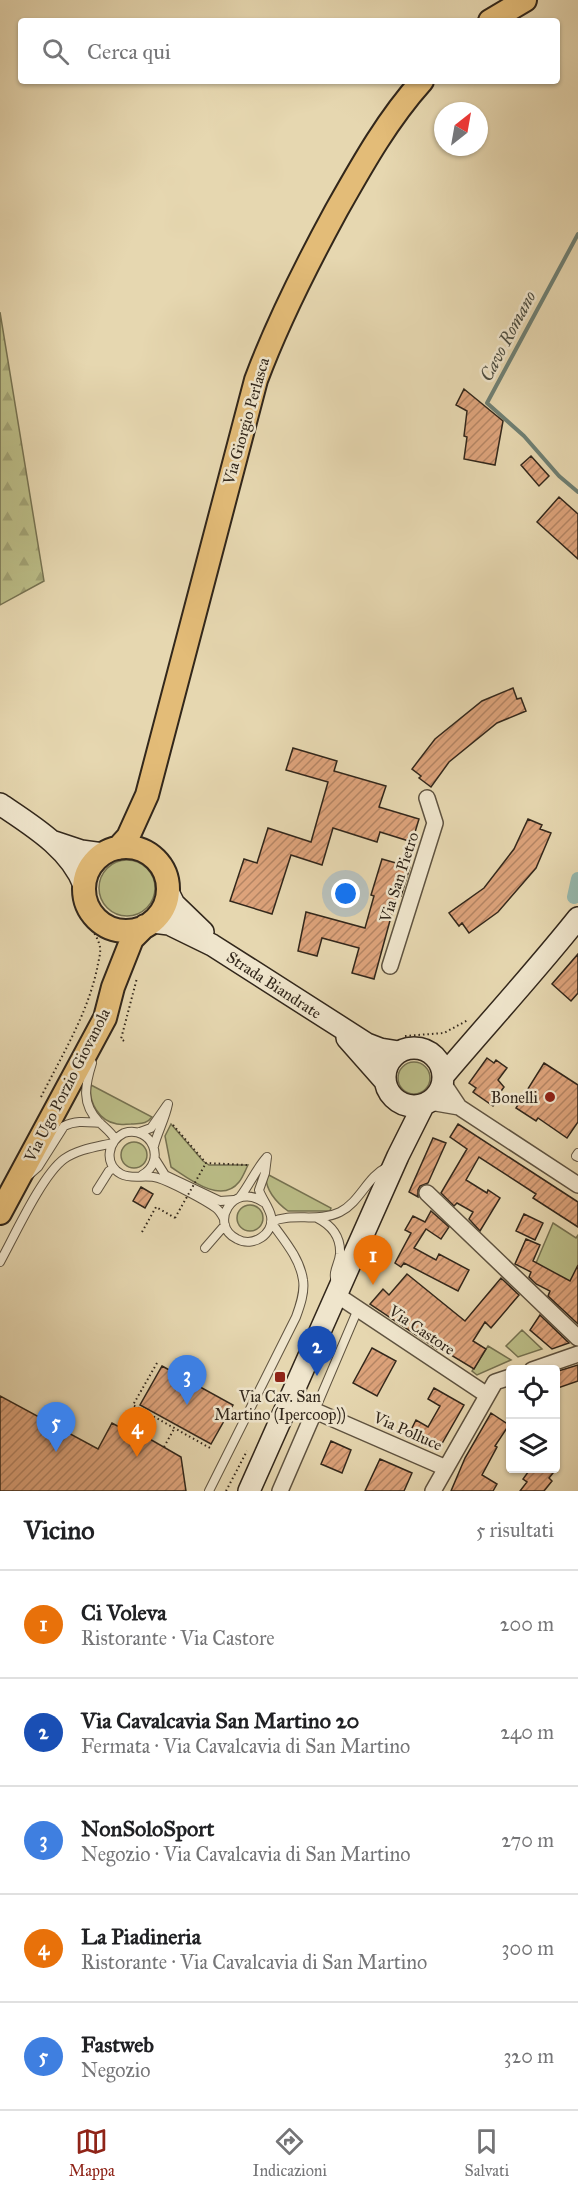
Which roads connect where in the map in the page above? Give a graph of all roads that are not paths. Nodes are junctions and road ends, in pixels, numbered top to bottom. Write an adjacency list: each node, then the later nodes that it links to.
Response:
1 (525, 0): 2 (main road)
2 (495, 18)
3 (419, 84): 4 (main road, Via Giorgio Perlasca)
4 (147, 795): 8 (main road, Via Giorgio Perlasca); 9 (main road, Via Giorgio Perlasca)
5 (427, 798): 16 (street, Via San Pietro)
6 (0, 804): 7 (main road)
7 (52, 841): 8 (main road); 10 (main road)
8 (111, 851): 9 (main road); 10 (main road)
9 (155, 858): 11 (main road)
10 (79, 888): 12 (main road)
11 (168, 892): 13 (main road); 15 (main road, Strada Biandrate)
12 (100, 922): 13 (main road); 17 (main road, Via Ugo Porzio Giovanola)
13 (149, 924): 15 (main road, Strada Biandrate); 17 (main road, Via Ugo Porzio Giovanola)
14 (575, 925): 20 (main road)
15 (212, 945): 19 (main road, Strada Biandrate)
16 (390, 966)
17 (114, 987): 18 (main road, Via Ugo Porzio Giovanola)
18 (105, 1018): 27 (lane); 38 (main road, Via Ugo Porzio Giovanola)
19 (337, 1026): 21 (main road, Strada Biandrate); 24 (main road, Strada Biandrate)
20 (473, 1027): 22 (main road); 23 (main road)
21 (401, 1044): 22 (main road); 24 (main road)
22 (428, 1051): 23 (main road)
23 (443, 1079): 25 (main road); 26 (street)
24 (388, 1089): 25 (main road); 34 (main road)
25 (426, 1104): 26 (street); 34 (main road)
26 (459, 1107): 37 (street)
27 (100, 1123): 29 (lane); 38 (lane)
28 (140, 1132): 29 (lane); 30 (lane); 30 (lane)
29 (114, 1141): 35 (lane); 49 (lane)
30 (154, 1146): 33 (lane)
31 (578, 1153): 32 (lane)
32 (578, 1157)
33 (155, 1159): 36 (lane); 41 (lane)
34 (396, 1160): 45 (lane); 50 (main road)
35 (114, 1168): 36 (lane); 39 (lane)
36 (142, 1175): 46 (lane)
37 (578, 1185)
38 (14, 1187): 43 (main road, Via Ugo Porzio Giovanola)
39 (97, 1190)
40 (427, 1193): 52 (street)
41 (237, 1198): 42 (lane); 42 (lane); 46 (lane)
42 (266, 1205): 44 (lane); 47 (lane)
43 (0, 1213)
44 (283, 1216): 45 (lane); 47 (lane)
45 (317, 1218): 50 (lane)
46 (225, 1222): 47 (lane); 48 (lane)
47 (271, 1222): 60 (lane)
48 (204, 1248)
49 (0, 1262)
50 (338, 1293): 51 (street, Via Castore); 57 (main road)
51 (358, 1309): 56 (street, Via Castore); 58 (lane)
52 (578, 1338)
53 (578, 1354): 54 (street)
54 (546, 1365)
55 (506, 1378): 56 (street)
56 (487, 1395): 59 (street)
57 (290, 1400): 58 (street, Via Polluce); 61 (main road)
58 (315, 1410): 59 (street, Via Polluce); 62 (street)
59 (446, 1467): 63 (street)
60 (210, 1491)
61 (249, 1491)
62 (280, 1491)
63 (433, 1491)

